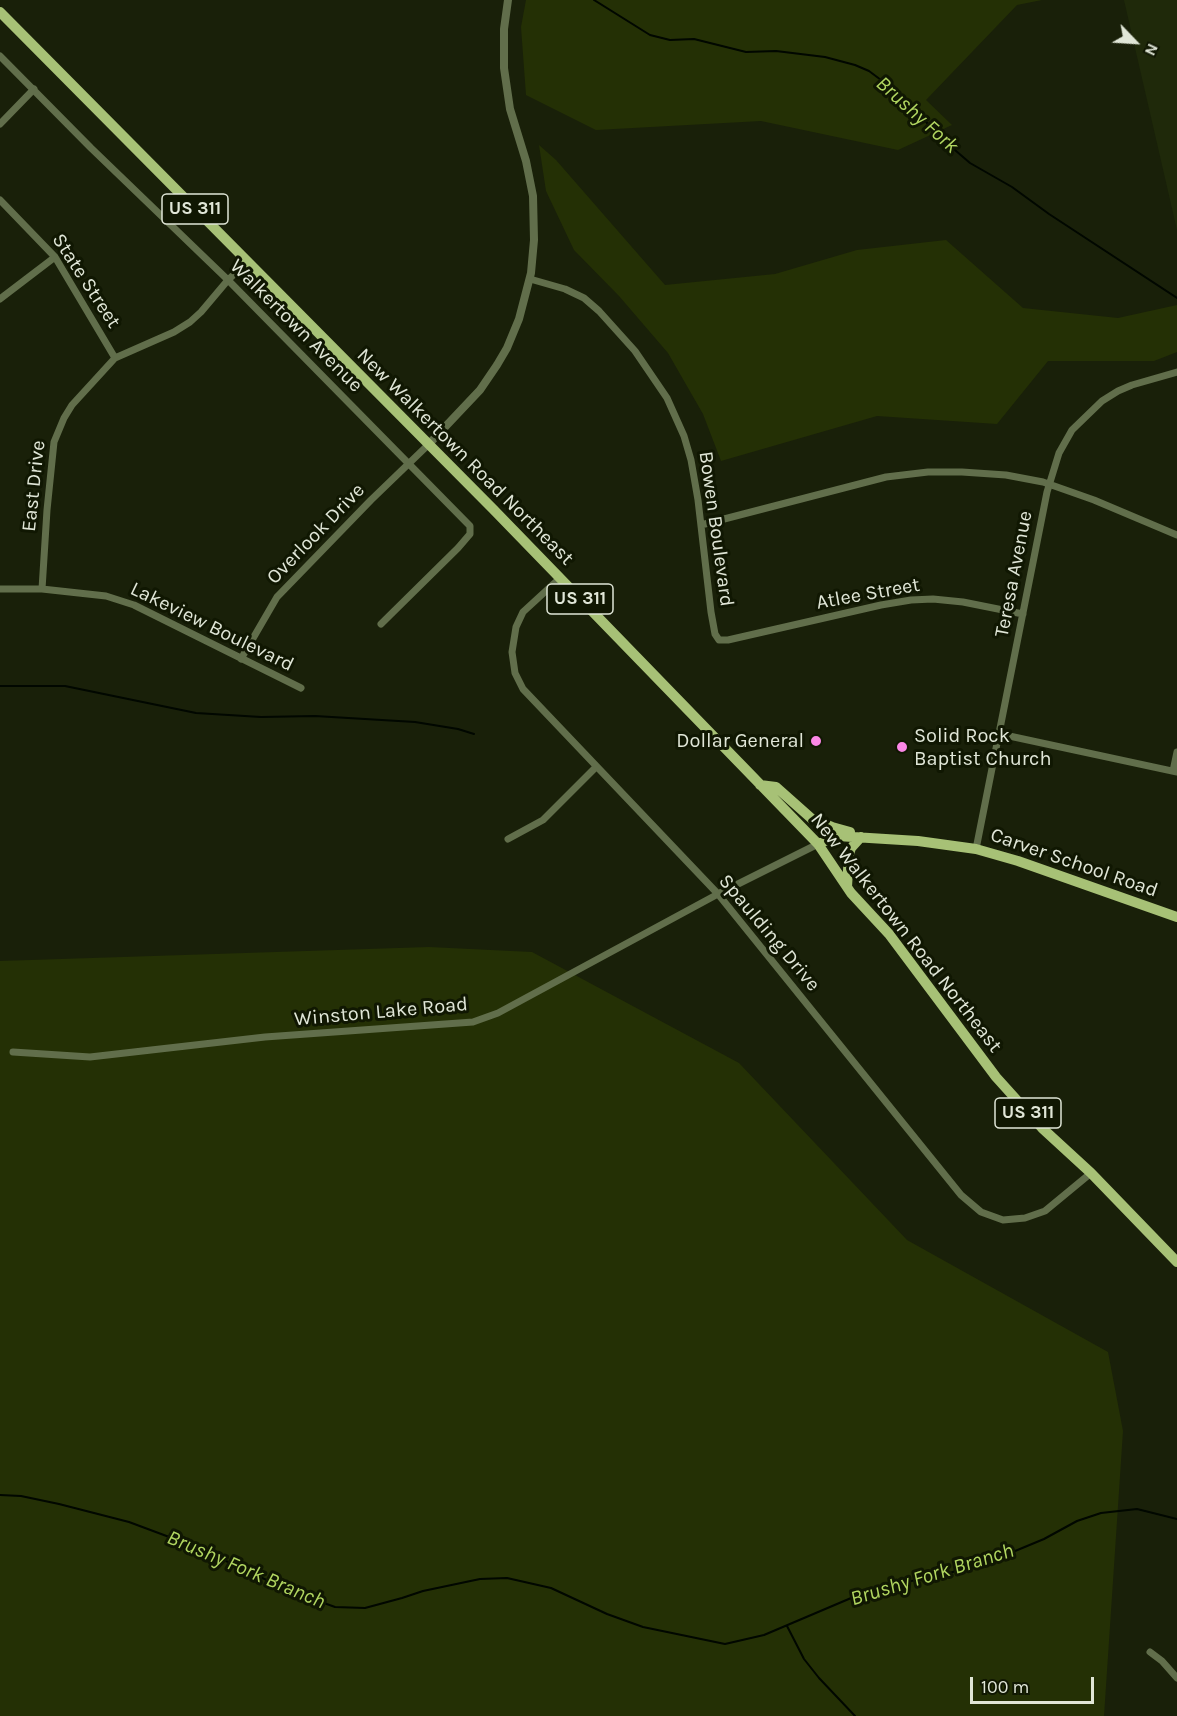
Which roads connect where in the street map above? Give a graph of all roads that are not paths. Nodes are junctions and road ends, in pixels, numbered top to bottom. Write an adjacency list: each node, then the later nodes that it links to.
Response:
1 (508, 0): 9 (street)
2 (0, 12): 8 (main road, New Walkertown Road Northeast / US 311)
3 (0, 56): 4 (street, Walkertown Avenue)
4 (34, 89): 5 (street); 10 (street, Walkertown Avenue)
5 (0, 124)
6 (0, 200): 7 (street, State Street)
7 (55, 257): 11 (street); 12 (street, State Street)
8 (248, 262): 10 (street, East Drive); 14 (main road, New Walkertown Road Northeast / US 311)
9 (530, 279): 14 (street); 17 (street, Bowen Boulevard)
10 (228, 280): 12 (street, East Drive); 15 (street, Walkertown Avenue)
11 (0, 299)
12 (115, 358): 21 (street, East Drive)
13 (1177, 372): 16 (street, Teresa Avenue)
14 (428, 445): 15 (street, Overlook Drive); 19 (main road, New Walkertown Road Northeast / US 311)
15 (409, 464): 23 (street, Walkertown Avenue); 25 (street, Overlook Drive)
16 (1049, 484): 17 (street); 18 (street); 22 (street, Teresa Avenue)
17 (701, 525): 24 (street, Bowen Boulevard)
18 (1177, 536)
19 (560, 578): 29 (street, Spaulding Drive); 31 (main road, New Walkertown Road Northeast / US 311)
20 (0, 589): 21 (street, Lakeview Boulevard)
21 (42, 590): 25 (street, Lakeview Boulevard)
22 (1023, 614): 24 (street, Atlee Street); 27 (street, Teresa Avenue)
23 (381, 624)
24 (719, 640)
25 (241, 658): 26 (street, Lakeview Boulevard)
26 (301, 688)
27 (999, 734): 30 (street); 35 (street, Teresa Avenue)
28 (1177, 752): 30 (street)
29 (596, 767): 33 (street); 37 (street, Spaulding Drive)
30 (1175, 772)
31 (760, 785): 32 (main road); 34 (main road, New Walkertown Road Northeast / US 311)
32 (861, 837): 34 (main road, Carver School Road); 35 (main road, Carver School Road); 36 (main road)
33 (508, 839)
34 (818, 844): 36 (main road, New Walkertown Road Northeast / US 311); 37 (street, Winston Lake Road)
35 (976, 849): 38 (main road, Carver School Road)
36 (848, 887): 40 (main road, New Walkertown Road Northeast / US 311)
37 (718, 894): 39 (street, Winston Lake Road); 40 (street, Spaulding Drive)
38 (1177, 917)
39 (13, 1052)
40 (1091, 1173): 41 (main road, New Walkertown Road Northeast / US 311)
41 (1177, 1262)
42 (1150, 1652): 43 (street)
43 (1177, 1678)

